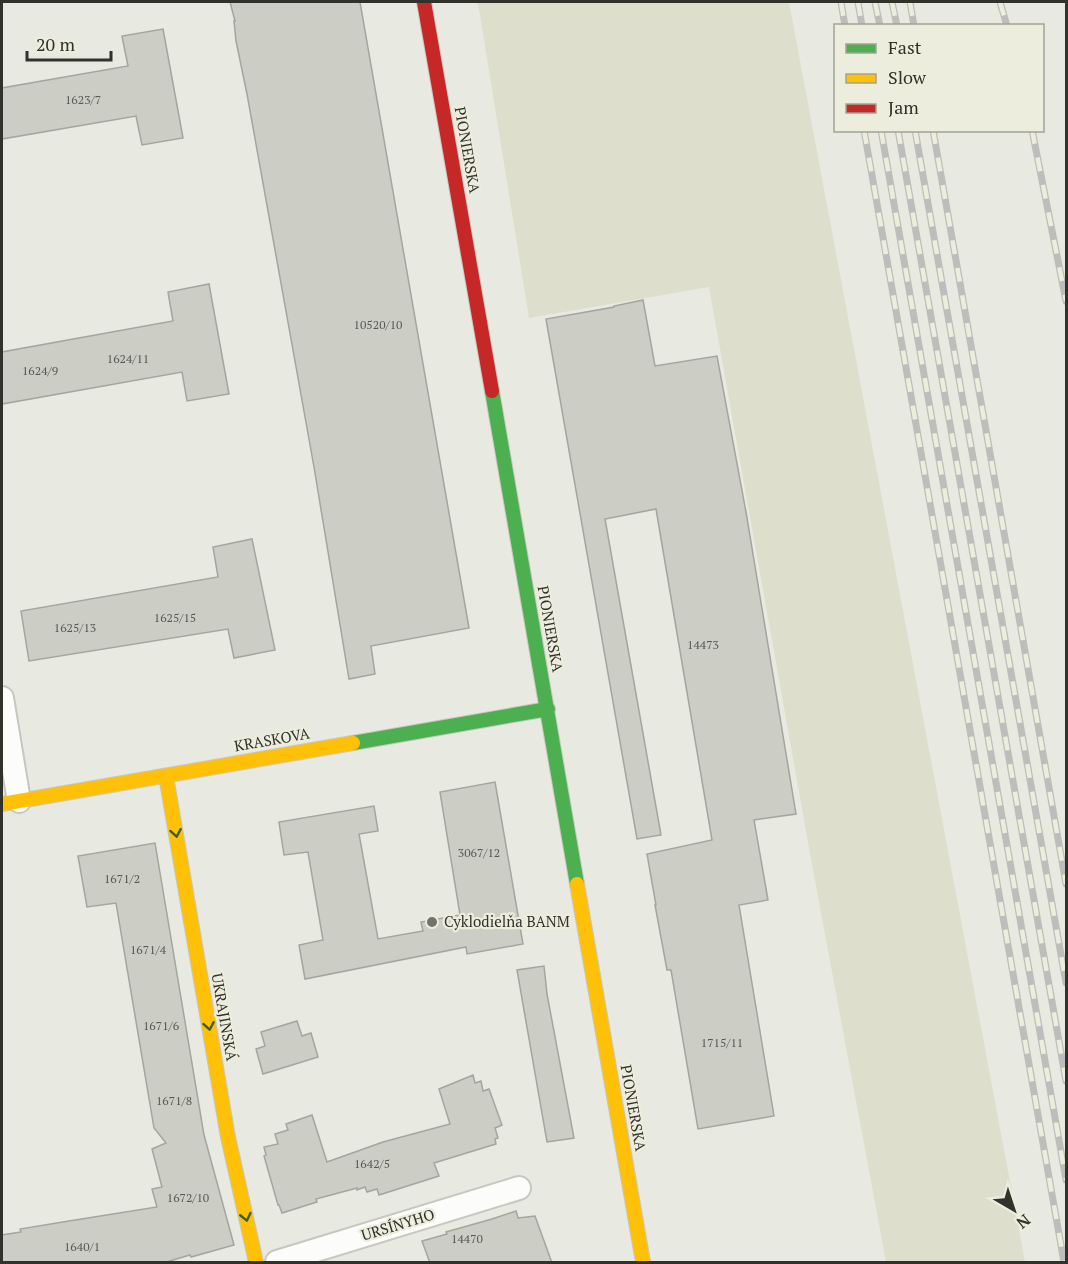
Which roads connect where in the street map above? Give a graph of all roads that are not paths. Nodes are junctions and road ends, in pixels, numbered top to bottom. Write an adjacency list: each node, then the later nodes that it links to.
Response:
1 (424, 2): 3 (street, PIONIERSKA)
2 (2, 698): 5 (street)
3 (548, 709): 4 (street, KRASKOVA); 9 (street, PIONIERSKA)
4 (166, 776): 5 (street, KRASKOVA); 7 (street, UKRAJINSKÁ, one-way to 7)
5 (10, 803)
6 (519, 1188): 8 (street, URSÍNYHO)
7 (256, 1263)
8 (277, 1263)
9 (643, 1263)

